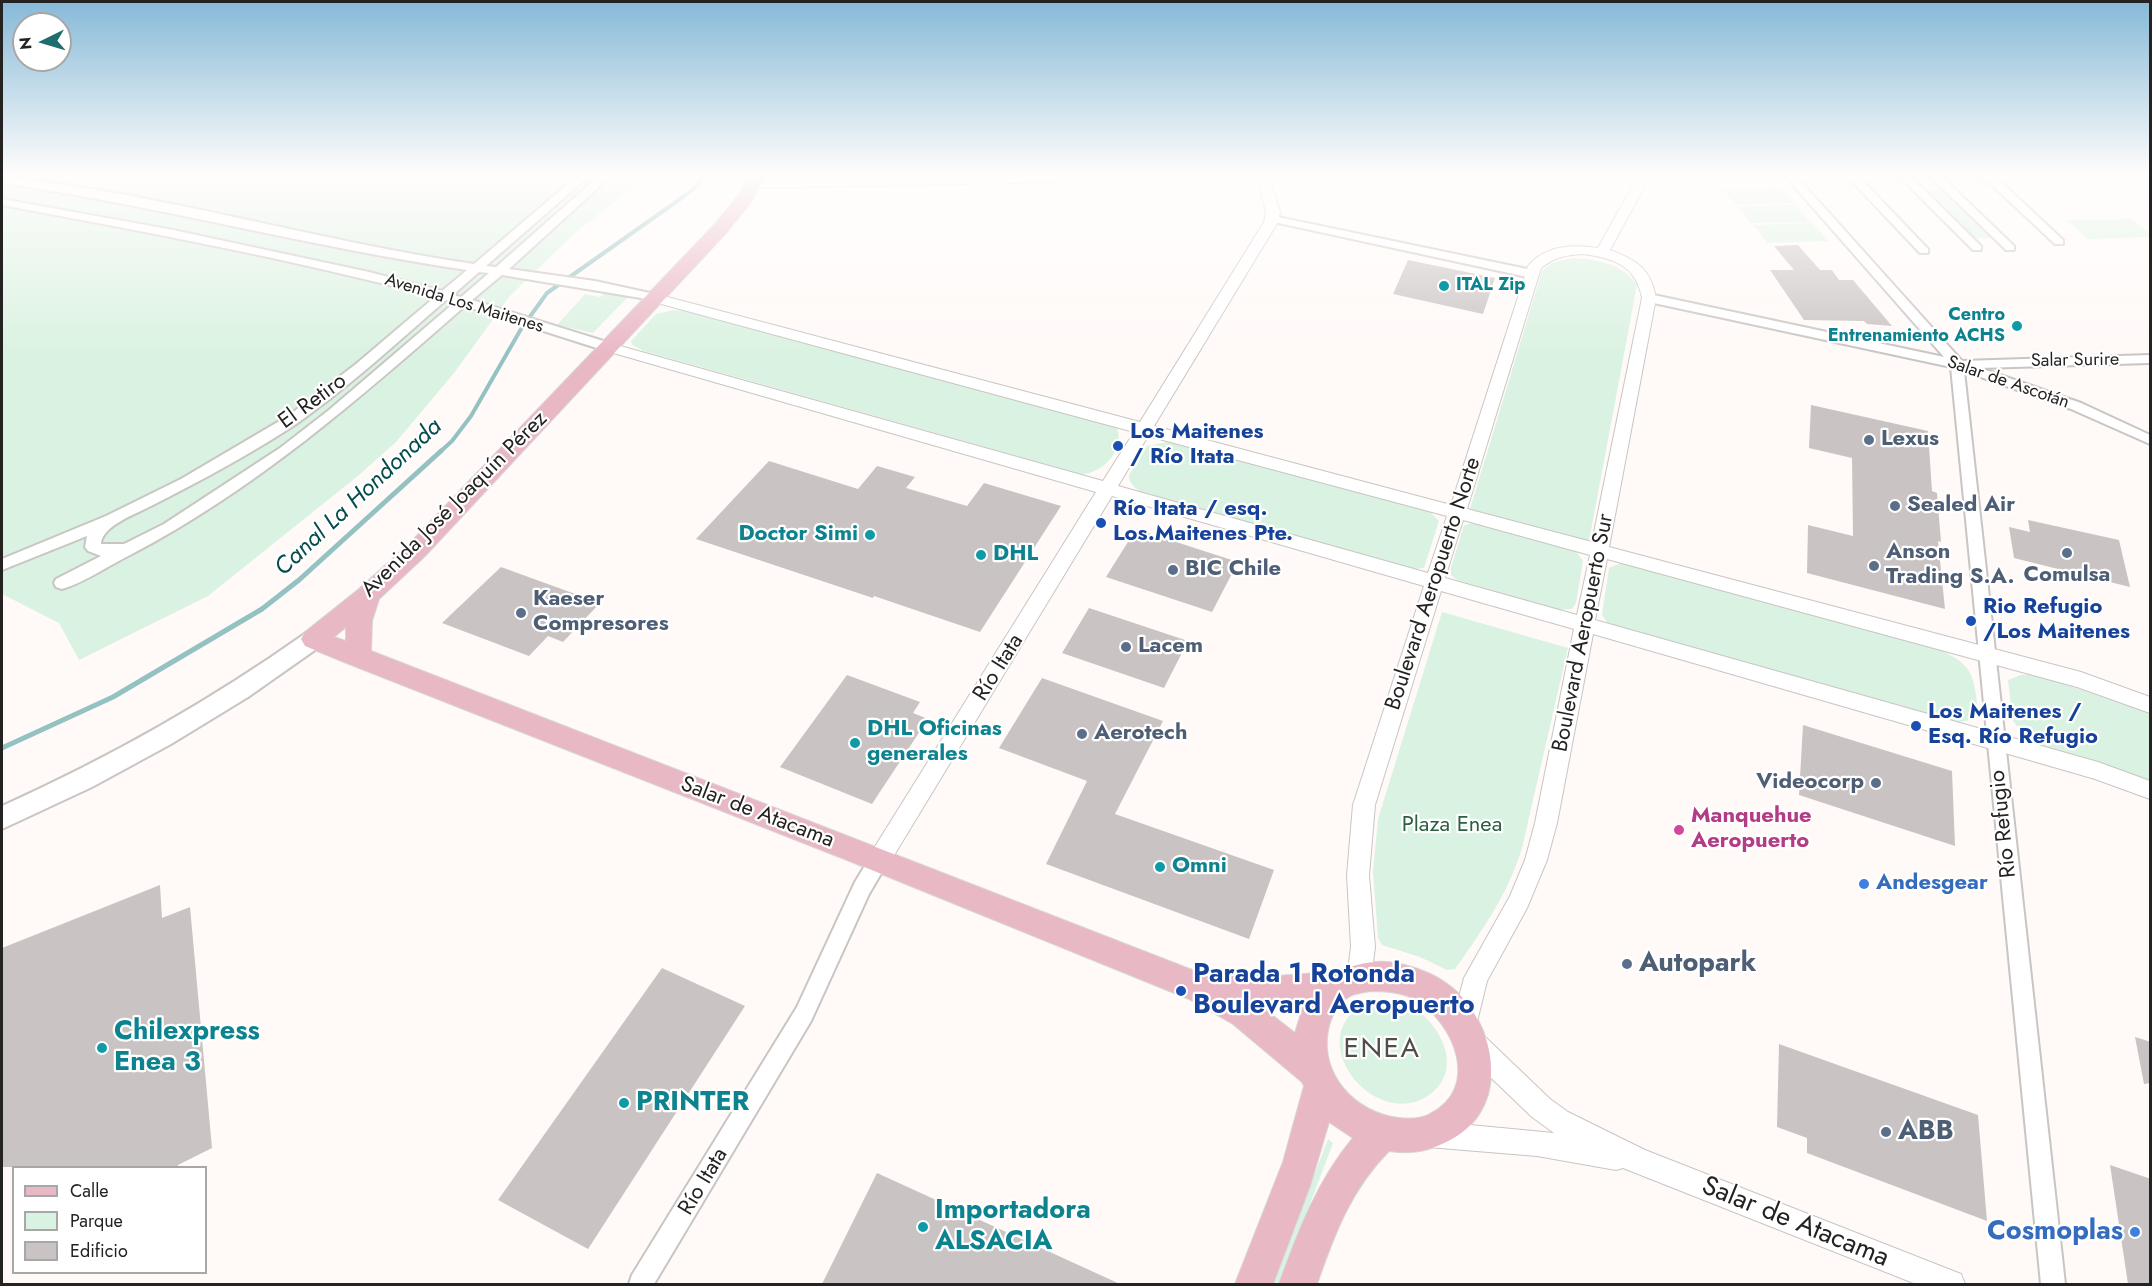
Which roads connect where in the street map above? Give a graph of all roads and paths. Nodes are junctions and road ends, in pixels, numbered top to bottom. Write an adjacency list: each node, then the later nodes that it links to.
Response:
1 (186, 236): 22 (street, Avenida Los Maitenes)
2 (309, 236): 19 (street, Avenida Los Maitenes)
3 (515, 236): 19 (street, El Retiro)
4 (538, 236): 20 (street, El Retiro)
5 (712, 236): 23 (main road, Avenida José Joaquín Pérez)
6 (1263, 236): 31 (street, Río Itata)
7 (1353, 236): 21 (street)
8 (1611, 236): 18 (street)
9 (1843, 236): 29 (street)
10 (1910, 236): 17 (street)
11 (1965, 236): 15 (street)
12 (1998, 236): 16 (street)
13 (2053, 236): 14 (street)
14 (2059, 242)
15 (1977, 248)
16 (2010, 248)
17 (1924, 251)
18 (1602, 252): 21 (street, Boulevard Aeropuerto Norte); 24 (street)
19 (478, 268): 20 (street, Avenida Los Maitenes); 22 (street, El Retiro)
20 (500, 270): 23 (street, Avenida Los Maitenes); 25 (street, El Retiro)
21 (1532, 274): 34 (street, Boulevard Aeropuerto Norte)
22 (445, 296): 25 (street, Avenida Los Maitenes); 35 (street, El Retiro)
23 (655, 298): 26 (main road, Avenida José Joaquín Pérez); 31 (street)
24 (1649, 298): 29 (street, Salar de Ascotán); 37 (street, Boulevard Aeropuerto Sur)
25 (462, 302): 26 (street, Avenida Los Maitenes); 36 (street, El Retiro)
26 (608, 347): 33 (street); 41 (main road, Avenida José Joaquín Pérez)
27 (2151, 359): 28 (street, Salar Surire)
28 (1999, 363): 29 (street, Salar Surire); 30 (street, Salar Surire)
29 (1957, 364): 30 (street, Salar de Ascotán); 44 (street, Río Refugio)
30 (1999, 378): 32 (street, Salar de Ascotán)
31 (1144, 429): 33 (street, Río Itata); 34 (street)
32 (2151, 440)
33 (1109, 489): 39 (street); 50 (street, Río Itata)
34 (1457, 513): 37 (street); 39 (street, Boulevard Aeropuerto Norte)
35 (111, 520): 36 (street); 38 (street, El Retiro)
36 (137, 546): 40 (street, El Retiro)
37 (1600, 551): 42 (street, Boulevard Aeropuerto Sur); 44 (street)
38 (2, 565)
39 (1435, 582): 42 (street); 51 (street, Boulevard Aeropuerto Norte)
40 (62, 584)
41 (368, 595): 43 (main road, Avenida José Joaquín Pérez); 45 (main road)
42 (1587, 625): 47 (street); 53 (street, Boulevard Aeropuerto Sur)
43 (314, 639): 45 (main road, Salar de Atacama); 49 (main road, Avenida José Joaquín Pérez)
44 (1986, 654): 46 (street); 47 (street, Río Refugio)
45 (358, 657): 50 (main road, Salar de Atacama)
46 (2151, 705)
47 (1995, 741): 48 (street); 62 (street, Río Refugio)
48 (2151, 790)
49 (2, 818)
50 (879, 860): 52 (main road, Salar de Atacama); 58 (street, Río Itata)
51 (1349, 982): 52 (main road, Salar de Atacama); 53 (main road); 54 (main road)
52 (1200, 988): 54 (main road, Salar de Atacama)
53 (1468, 1034): 56 (main road); 57 (street, Salar de Atacama)
54 (1318, 1078): 55 (main road); 59 (main road)
55 (1383, 1133): 56 (main road); 60 (main road)
56 (1425, 1133): 57 (street, Salar de Atacama)
57 (1638, 1161): 61 (street, Salar de Atacama)
58 (641, 1284)
59 (1254, 1284)
60 (1298, 1284)
61 (1951, 1284)
62 (2053, 1284)

